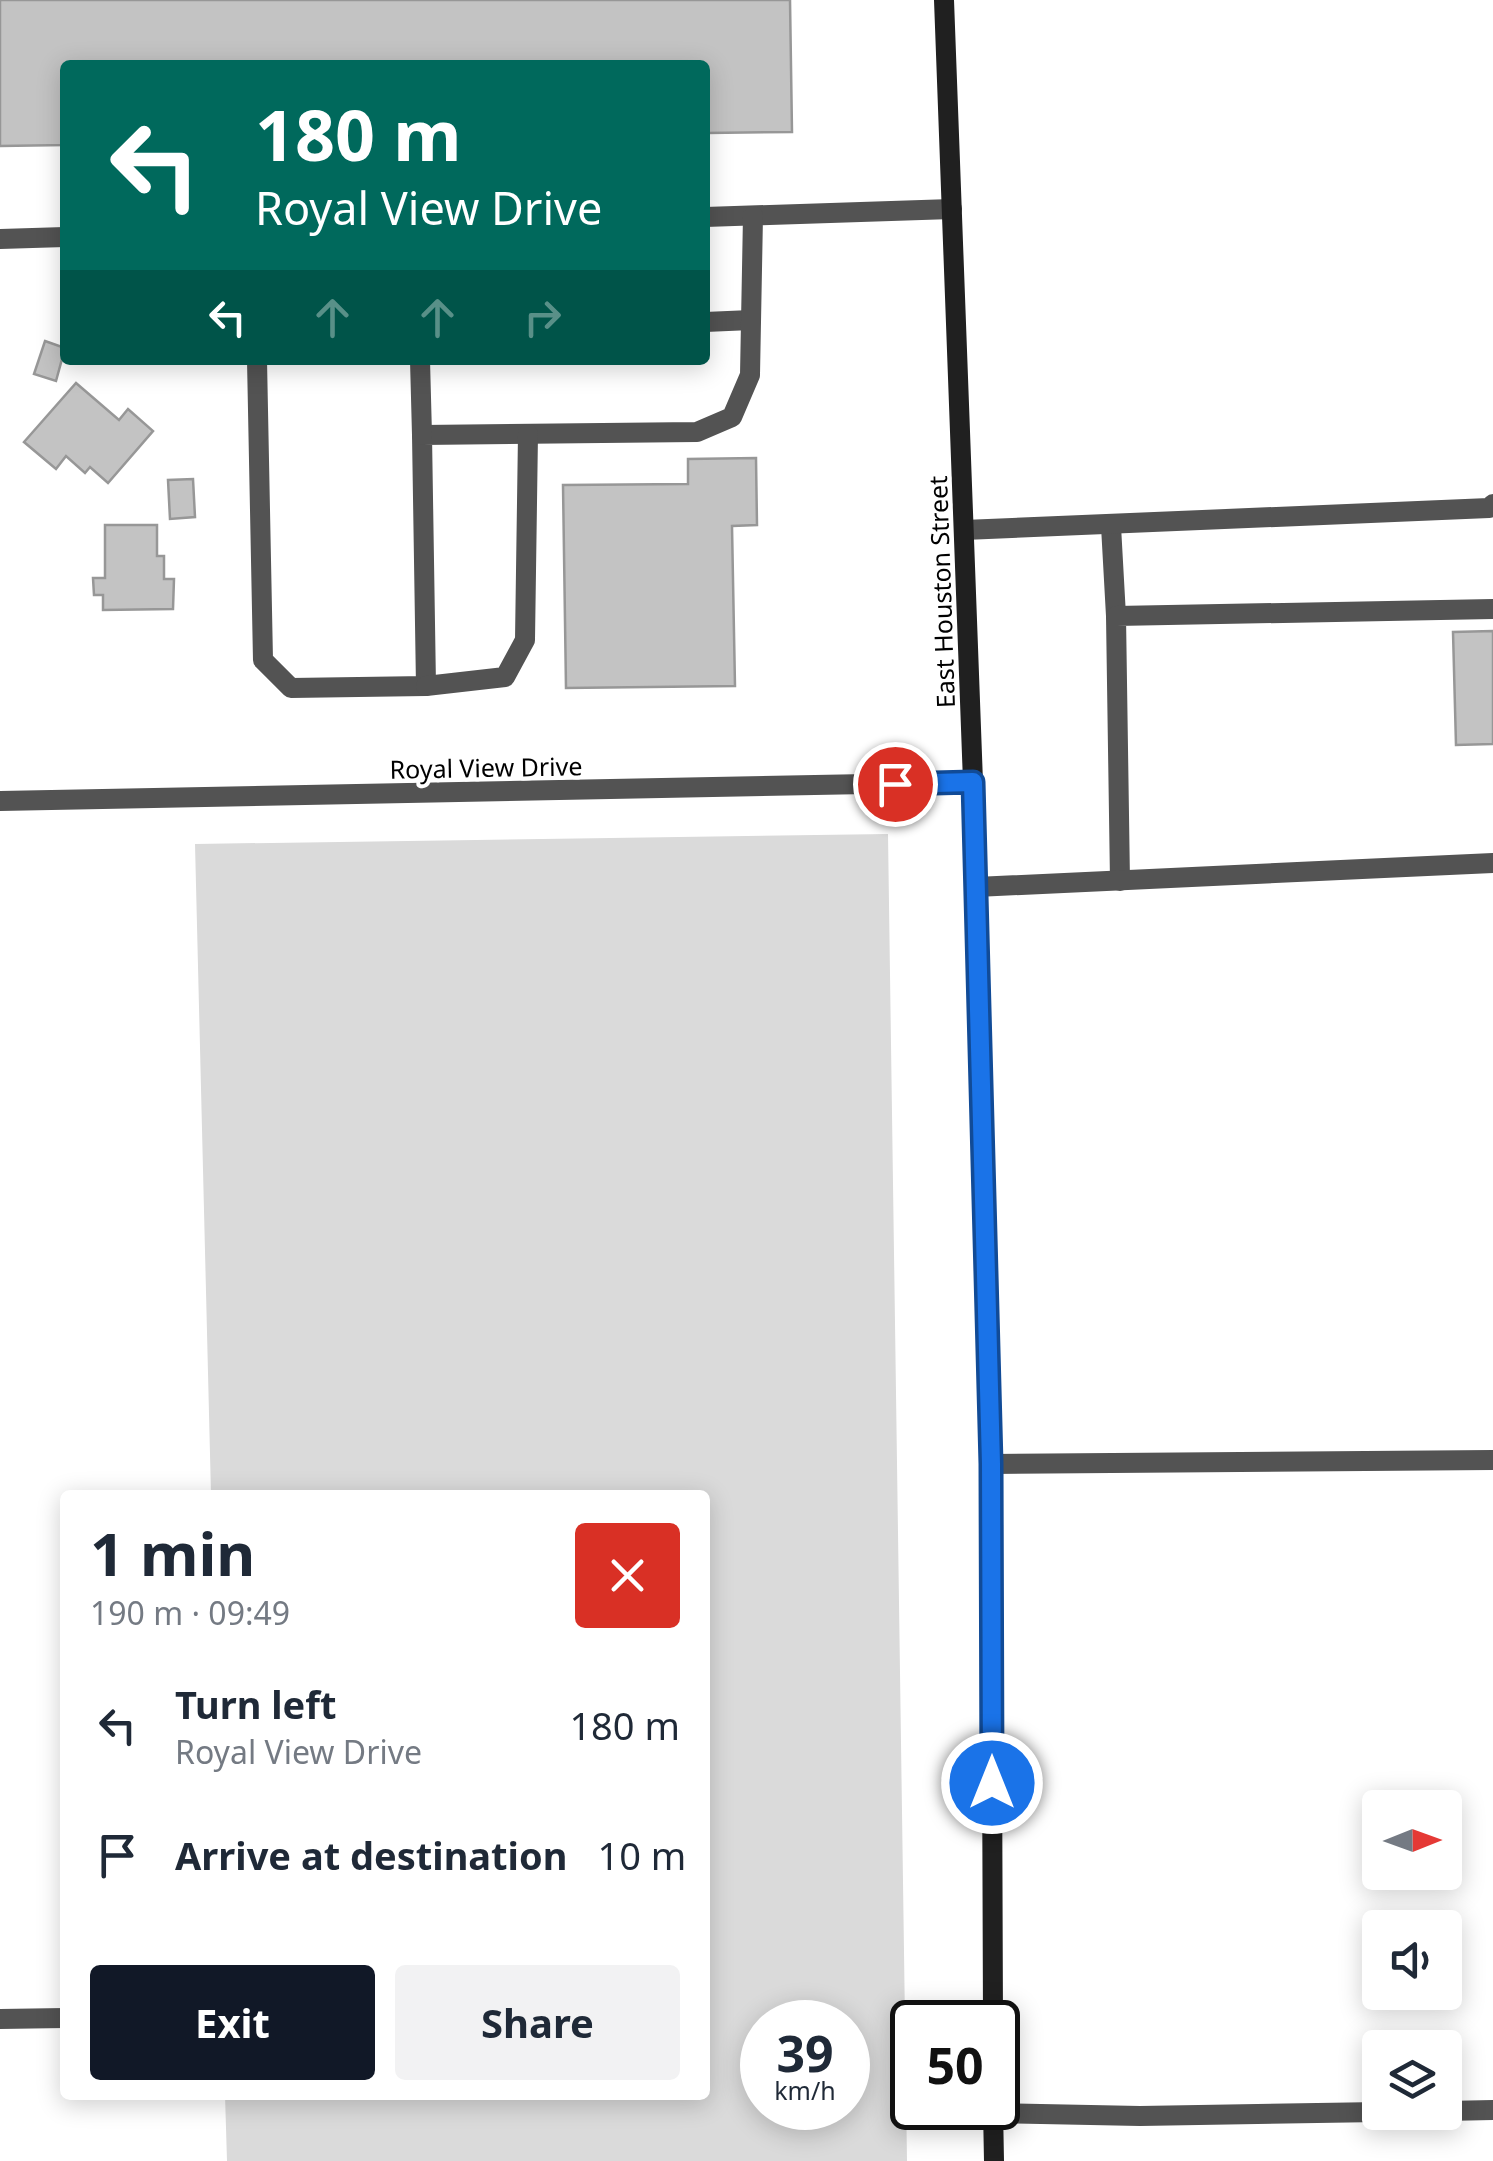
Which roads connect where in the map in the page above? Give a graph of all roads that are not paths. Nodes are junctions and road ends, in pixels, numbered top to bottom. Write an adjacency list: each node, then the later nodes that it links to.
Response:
1 (944, 0): 2 (main road, East Houston Street)
2 (952, 210): 3 (street); 15 (main road, East Houston Street)
3 (753, 216): 4 (street); 7 (street)
4 (710, 217)
5 (60, 236): 6 (street)
6 (0, 238)
7 (751, 320): 8 (street); 11 (street)
8 (710, 322)
9 (258, 365): 18 (street)
10 (420, 365): 12 (street)
11 (528, 434): 12 (street); 18 (street)
12 (422, 435): 18 (street)
13 (1493, 504): 14 (street)
14 (1110, 526): 15 (street); 17 (street)
15 (964, 530): 19 (main road, East Houston Street)
16 (1493, 609): 17 (street)
17 (1116, 616): 22 (street)
18 (426, 686)
19 (973, 782): 20 (street, Royal View Drive); 23 (main road, East Houston Street)
20 (0, 801)
21 (1493, 863): 22 (street)
22 (1120, 880): 23 (street)
23 (976, 888): 25 (main road, East Houston Street)
24 (1493, 1460): 25 (street)
25 (991, 1464): 26 (main road, East Houston Street)
26 (993, 2000)
27 (0, 2018): 28 (street)
28 (60, 2018)
29 (1462, 2110): 30 (street)
30 (1493, 2110)
31 (1020, 2111): 32 (street)
32 (1362, 2112)
33 (993, 2130): 34 (main road)
34 (994, 2161)

